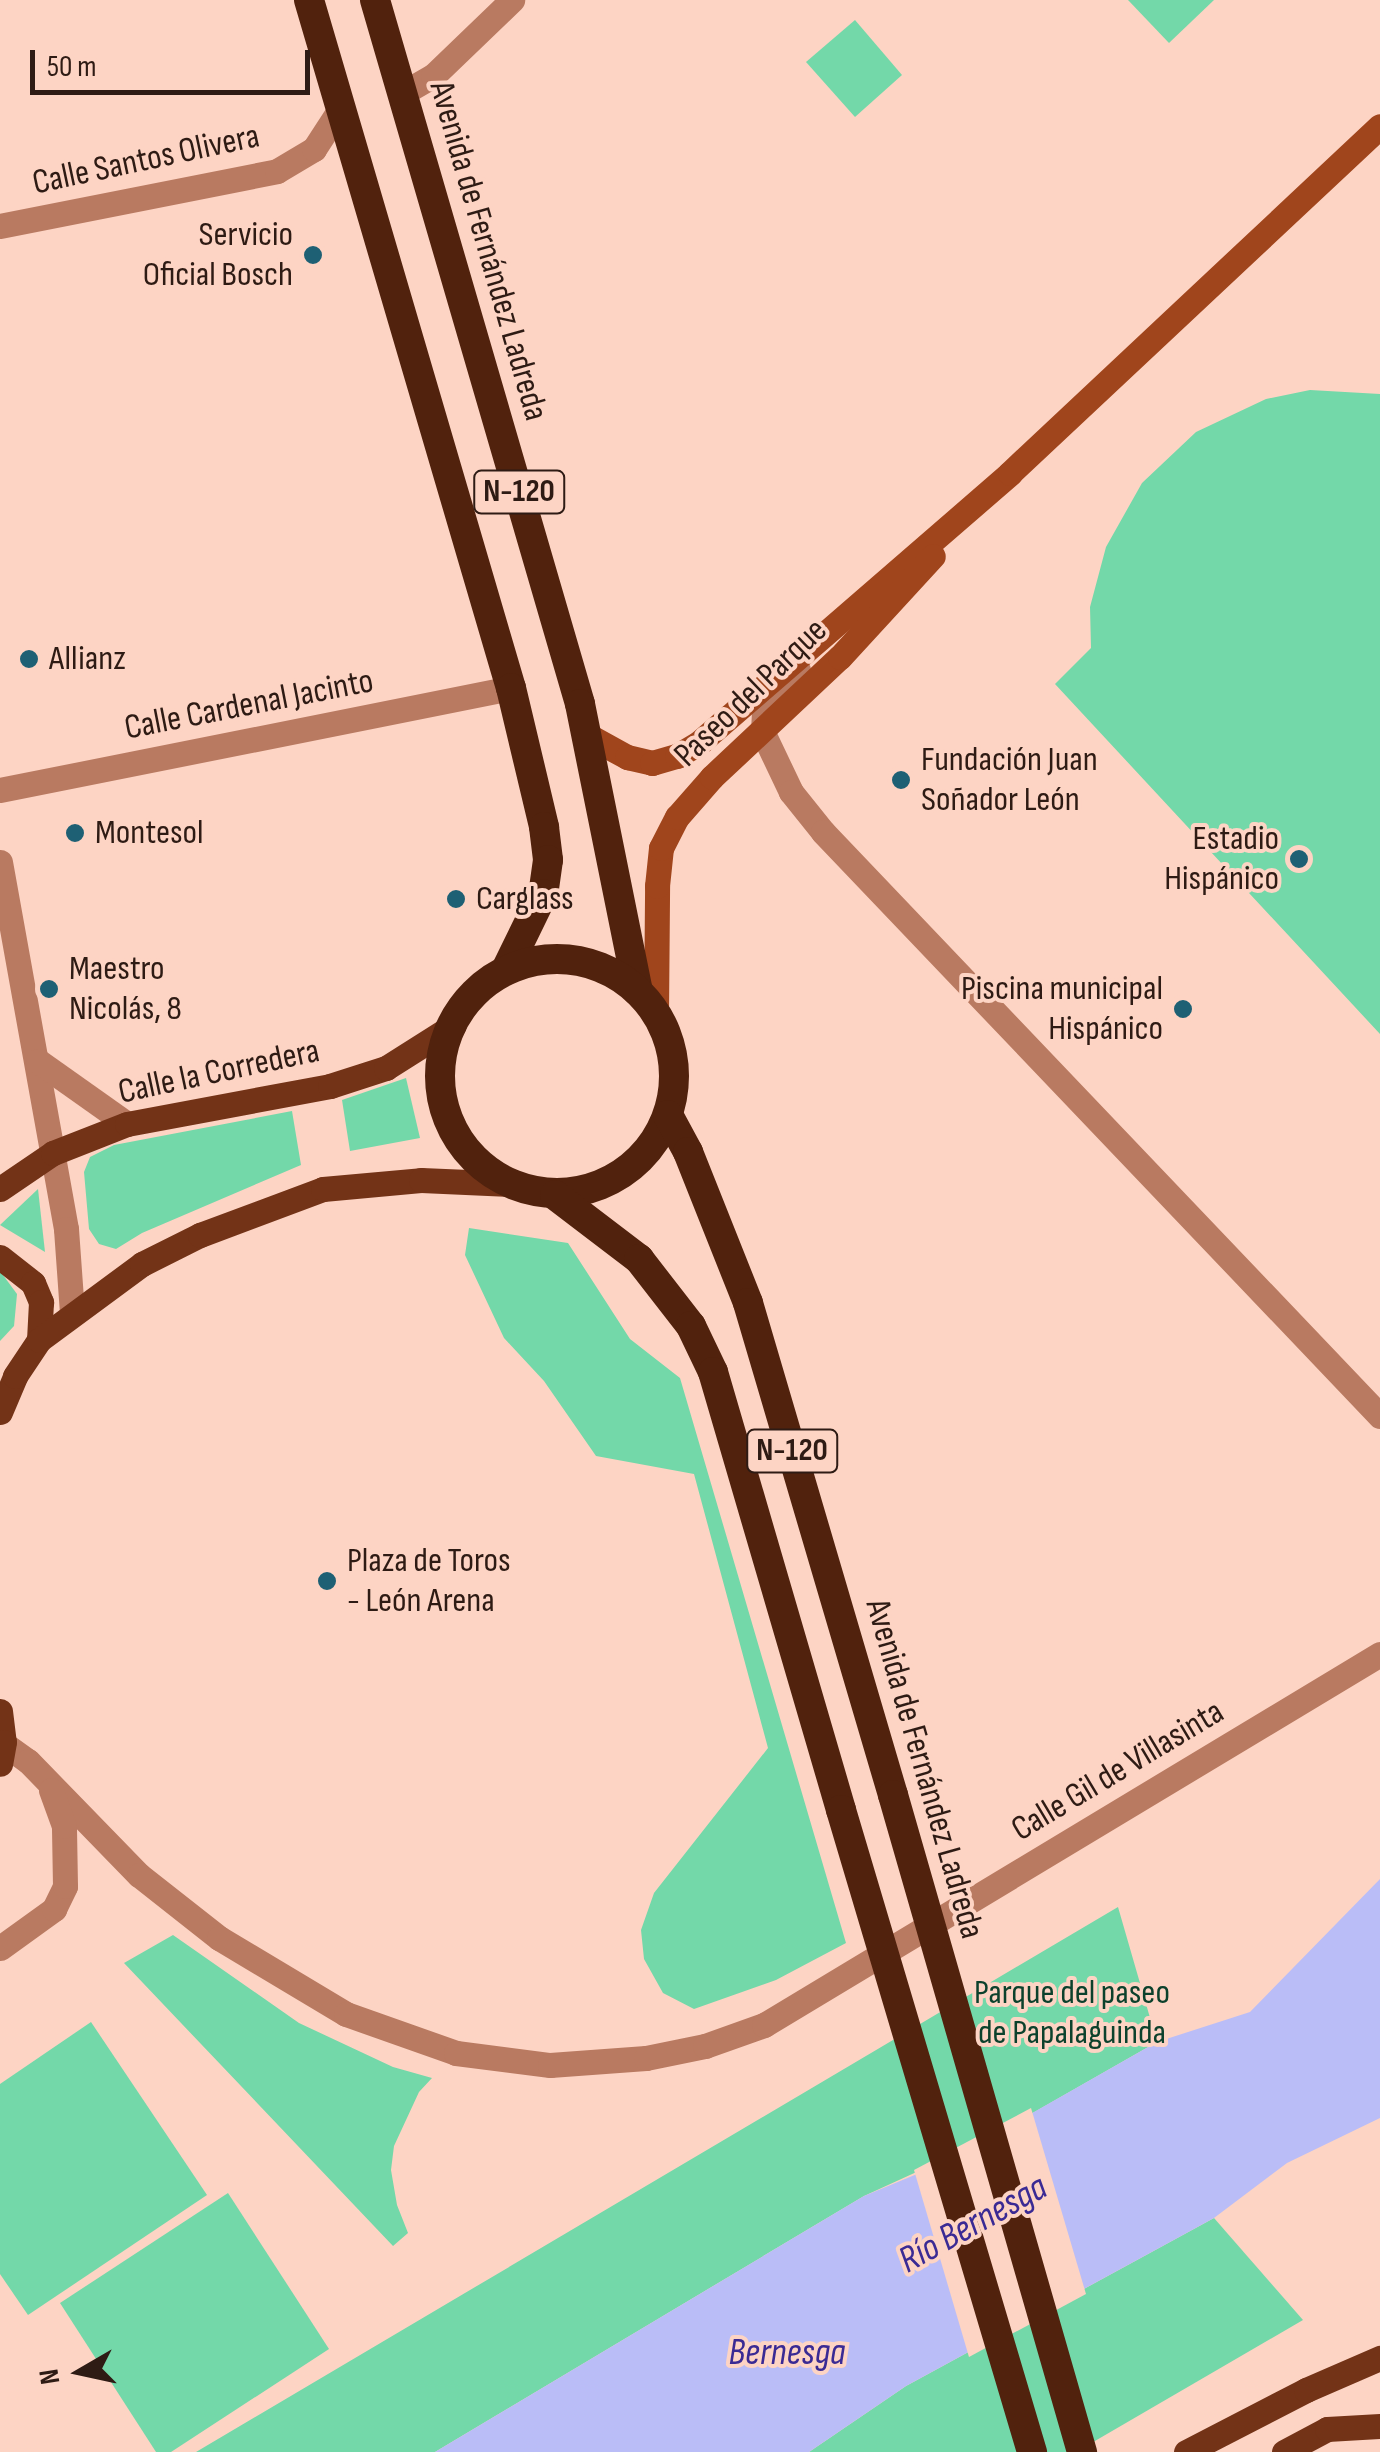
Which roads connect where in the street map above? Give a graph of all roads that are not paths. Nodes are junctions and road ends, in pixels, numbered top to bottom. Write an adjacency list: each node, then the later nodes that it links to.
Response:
1 (309, 0): 5 (highway, N-120)
2 (375, 0): 4 (highway, Avenida de Fernández Ladreda / N-120)
3 (512, 0): 4 (street)
4 (403, 93): 12 (highway, Avenida de Fernández Ladreda / N-120)
5 (340, 110): 7 (street, Calle Santos Olivera); 10 (highway, N-120)
6 (1380, 126): 8 (street, Paseo del Parque)
7 (0, 226)
8 (1010, 473): 9 (street, Paseo del Parque); 11 (street, Paseo del Parque)
9 (911, 557): 11 (street); 12 (street, Paseo del Parque)
10 (511, 688): 13 (street, Calle Cardenal Jacinto); 15 (highway, N-120)
11 (763, 733): 16 (street, Paseo del Parque); 30 (street)
12 (587, 735): 16 (highway, Avenida de Fernández Ladreda / N-120)
13 (0, 790)
14 (0, 862): 18 (street)
15 (506, 970): 16 (highway, N-120); 17 (highway, N-120)
16 (648, 1002): 19 (highway, N-120)
17 (454, 1024): 20 (main road, Calle la Corredera); 22 (highway, N-120)
18 (40, 1074): 20 (street); 21 (street)
19 (668, 1115): 24 (highway, N-120); 39 (highway, Avenida de Fernández Ladreda / N-120, bridge)
20 (127, 1124): 21 (main road, Calle la Corredera)
21 (53, 1153): 23 (main road, Calle la Corredera); 26 (street)
22 (513, 1184): 24 (highway, N-120); 26 (main road)
23 (0, 1189)
24 (555, 1195): 38 (highway, N-120, bridge)
25 (0, 1256): 27 (main road)
26 (72, 1314): 27 (main road)
27 (39, 1340): 28 (main road)
28 (7, 1380): 29 (main road)
29 (0, 1412)
30 (1380, 1416)
31 (1380, 1654): 34 (street, Calle Gil de Villasinta)
32 (0, 1711): 33 (main road)
33 (2, 1749): 34 (street, Calle Gil de Villasinta)
34 (47, 1780): 35 (street)
35 (0, 1948)
36 (1380, 2358): 40 (main road)
37 (1380, 2426): 41 (main road)
38 (1032, 2452)
39 (1082, 2452)
40 (1186, 2452)
41 (1284, 2452)

